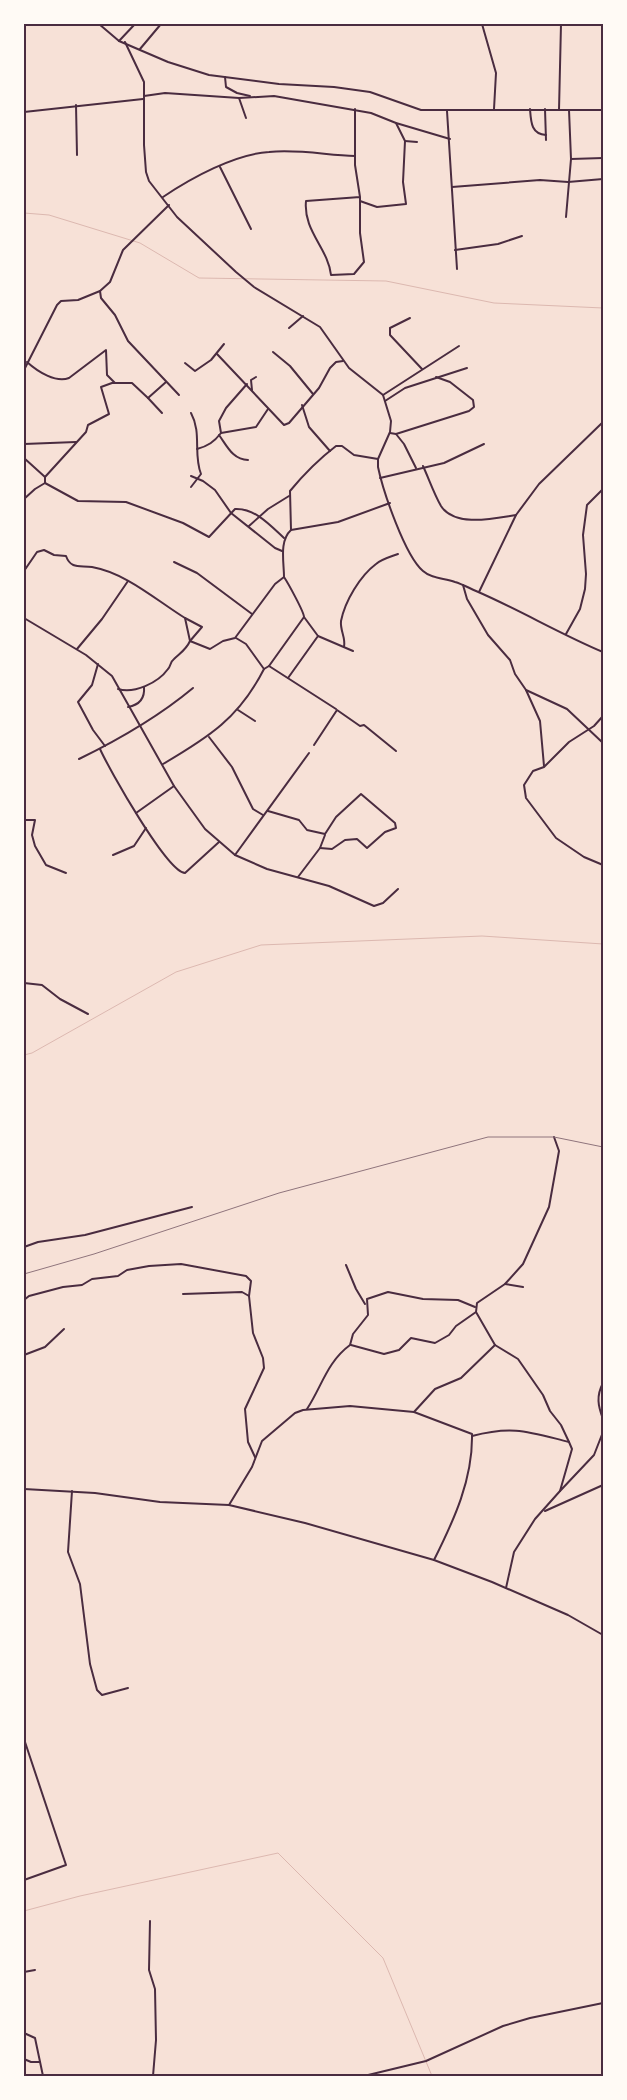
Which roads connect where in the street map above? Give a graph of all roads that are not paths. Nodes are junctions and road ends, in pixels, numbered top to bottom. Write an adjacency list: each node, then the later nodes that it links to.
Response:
1 (99, 24): 6 (street)
2 (135, 24): 6 (street)
3 (161, 24): 8 (street)
4 (482, 24): 15 (street)
5 (560, 24): 18 (street)
6 (120, 41): 7 (street)
7 (125, 42): 8 (street); 10 (street)
8 (140, 49): 9 (street)
9 (226, 77): 11 (street); 21 (street)
10 (144, 97): 12 (street); 13 (street); 38 (street)
11 (253, 97): 12 (street); 14 (street)
12 (239, 98): 23 (street)
13 (76, 105): 22 (street); 30 (street)
14 (354, 109): 24 (street); 31 (street)
15 (494, 109): 16 (street); 21 (street)
16 (530, 109): 17 (street); 25 (street)
17 (545, 109): 18 (street); 25 (street)
18 (559, 110): 19 (street)
19 (569, 110): 20 (street); 33 (street)
20 (603, 110)
21 (447, 111): 26 (street)
22 (24, 112)
23 (246, 118)
24 (396, 123): 26 (street); 28 (street)
25 (546, 134): 27 (street)
26 (450, 139): 37 (street)
27 (546, 140)
28 (405, 141): 29 (street); 40 (street)
29 (417, 142)
30 (77, 154)
31 (354, 156): 34 (street); 39 (street)
32 (603, 158): 33 (street)
33 (571, 159): 36 (street)
34 (220, 167): 38 (street); 43 (street)
35 (603, 179): 36 (street)
36 (568, 182): 37 (street); 42 (street)
37 (452, 187): 45 (street)
38 (163, 196): 41 (street)
39 (360, 197): 40 (street); 40 (street)
40 (360, 201)
41 (169, 205): 47 (street); 48 (street)
42 (566, 217)
43 (252, 229)
44 (522, 236): 45 (street)
45 (455, 250): 46 (street)
46 (457, 269)
47 (100, 291): 56 (street); 63 (street)
48 (303, 316): 50 (street); 55 (street)
49 (410, 318): 59 (street)
50 (289, 328)
51 (224, 344): 54 (street)
52 (459, 346): 59 (street)
53 (273, 352): 67 (street)
54 (217, 354): 57 (street); 65 (street)
55 (343, 361): 67 (street); 69 (street)
56 (27, 362): 60 (street); 64 (street)
57 (185, 363)
58 (468, 368): 62 (street)
59 (422, 369): 69 (street)
60 (24, 370)
61 (256, 377): 66 (street)
62 (436, 377): 71 (street); 79 (street)
63 (166, 381): 68 (street); 70 (street)
64 (115, 383): 70 (street); 80 (street)
65 (247, 384): 66 (street); 78 (street)
66 (252, 390): 73 (street)
67 (313, 394): 72 (street)
68 (179, 395)
69 (383, 395): 71 (street)
70 (148, 398): 74 (street)
71 (385, 401): 77 (street)
72 (302, 405): 73 (street); 84 (street)
73 (268, 409): 78 (street)
74 (162, 413)
75 (191, 413): 83 (street)
76 (603, 422): 101 (street)
77 (390, 432): 79 (street); 87 (street)
78 (220, 434): 83 (street); 86 (street)
79 (396, 434): 89 (street)
80 (76, 442): 81 (street); 90 (street)
81 (24, 444)
82 (484, 444): 88 (street)
83 (197, 449): 93 (street)
84 (330, 451): 87 (street); 97 (street)
85 (24, 458): 90 (street)
86 (248, 460)
87 (378, 460): 92 (street)
88 (423, 466): 89 (street); 101 (street)
89 (416, 468): 92 (street)
90 (45, 476): 94 (street)
91 (191, 476): 93 (street)
92 (380, 478): 99 (street)
93 (198, 479): 95 (street); 100 (street)
94 (46, 484): 98 (street); 100 (street)
95 (191, 487)
96 (603, 489): 118 (street)
97 (290, 495): 102 (street); 104 (street)
98 (24, 500)
99 (390, 503): 104 (street); 112 (street)
100 (230, 513): 102 (street); 103 (street)
101 (516, 515): 113 (street)
102 (260, 517): 103 (street); 105 (street)
103 (249, 526): 106 (street)
104 (291, 530): 105 (street)
105 (285, 539): 106 (street)
106 (283, 551): 110 (street)
107 (398, 554): 122 (street)
108 (174, 562): 114 (street)
109 (24, 571): 111 (street)
110 (284, 577): 114 (street); 115 (street)
111 (128, 581): 117 (street); 123 (street)
112 (463, 586): 113 (street); 133 (street)
113 (479, 592): 118 (street)
114 (252, 614): 120 (street)
115 (304, 617): 119 (street); 127 (street)
116 (24, 618): 123 (street)
117 (185, 618): 121 (street); 121 (street)
118 (566, 634): 125 (street)
119 (318, 636): 122 (street); 129 (street)
120 (235, 638): 121 (street); 128 (street)
121 (190, 641): 130 (street)
122 (344, 647): 124 (street)
123 (77, 649): 126 (street)
124 (353, 650)
125 (603, 652)
126 (98, 664): 132 (street); 144 (street)
127 (269, 666): 128 (street); 129 (street)
128 (264, 669): 135 (street)
129 (288, 678): 136 (street)
130 (142, 687): 132 (street); 134 (street)
131 (193, 688): 139 (street)
132 (118, 689): 134 (street)
133 (526, 690): 140 (street); 150 (street)
134 (128, 708): 139 (street)
135 (238, 710): 138 (street); 141 (street)
136 (337, 710): 143 (street); 146 (street)
137 (603, 716): 140 (street)
138 (255, 721)
139 (140, 727): 144 (street); 149 (street)
140 (590, 729): 142 (street); 150 (street)
141 (209, 737): 149 (street); 154 (street)
142 (603, 743)
143 (314, 745)
144 (105, 746): 145 (street)
145 (100, 749): 148 (street); 153 (street)
146 (396, 752)
147 (309, 753): 152 (street)
148 (78, 759)
149 (163, 764): 151 (street)
150 (544, 766): 162 (street)
151 (174, 786): 153 (street); 158 (street)
152 (268, 811): 154 (street); 157 (street)
153 (136, 813): 156 (street)
154 (263, 815): 161 (street)
155 (24, 820): 163 (street)
156 (146, 828): 158 (street); 160 (street)
157 (325, 834): 159 (street); 159 (street)
158 (219, 842): 161 (street)
159 (320, 848): 164 (street)
160 (113, 855)
161 (235, 855): 164 (street)
162 (603, 865)
163 (66, 874)
164 (298, 877): 165 (street)
165 (398, 889)
166 (24, 983): 167 (street)
167 (88, 1014)
168 (554, 1137): 172 (street)
169 (192, 1207): 170 (street)
170 (24, 1247)
171 (346, 1265): 177 (street)
172 (505, 1284): 173 (street); 178 (street)
173 (523, 1287)
174 (182, 1294): 175 (street)
175 (249, 1296): 176 (street); 191 (street)
176 (24, 1300)
177 (365, 1304): 178 (street); 181 (street)
178 (475, 1307): 179 (street)
179 (476, 1312): 181 (street); 182 (street)
180 (64, 1329): 183 (street)
181 (350, 1345): 185 (street)
182 (495, 1345): 186 (street); 190 (street)
183 (24, 1355)
184 (603, 1383): 187 (street)
185 (306, 1409): 186 (street); 191 (street)
186 (414, 1412): 189 (street)
187 (603, 1419)
188 (603, 1432): 195 (street)
189 (472, 1436): 190 (street); 198 (street)
190 (569, 1442): 195 (street)
191 (255, 1457): 196 (street)
192 (603, 1485): 197 (street)
193 (24, 1489): 194 (street)
194 (72, 1491): 196 (street); 201 (street)
195 (560, 1492): 197 (street)
196 (228, 1505): 198 (street)
197 (543, 1512): 199 (street)
198 (434, 1560): 199 (street)
199 (506, 1588): 200 (street)
200 (603, 1634)
201 (128, 1688)
202 (24, 1739): 203 (street)
203 (24, 1880)
204 (150, 1921): 212 (street)
205 (35, 1970): 206 (street)
206 (24, 1972)
207 (603, 2004): 213 (street)
208 (24, 2033): 210 (street)
209 (24, 2059): 210 (street)
210 (40, 2062): 211 (street)
211 (43, 2076)
212 (153, 2076)
213 (364, 2076)

